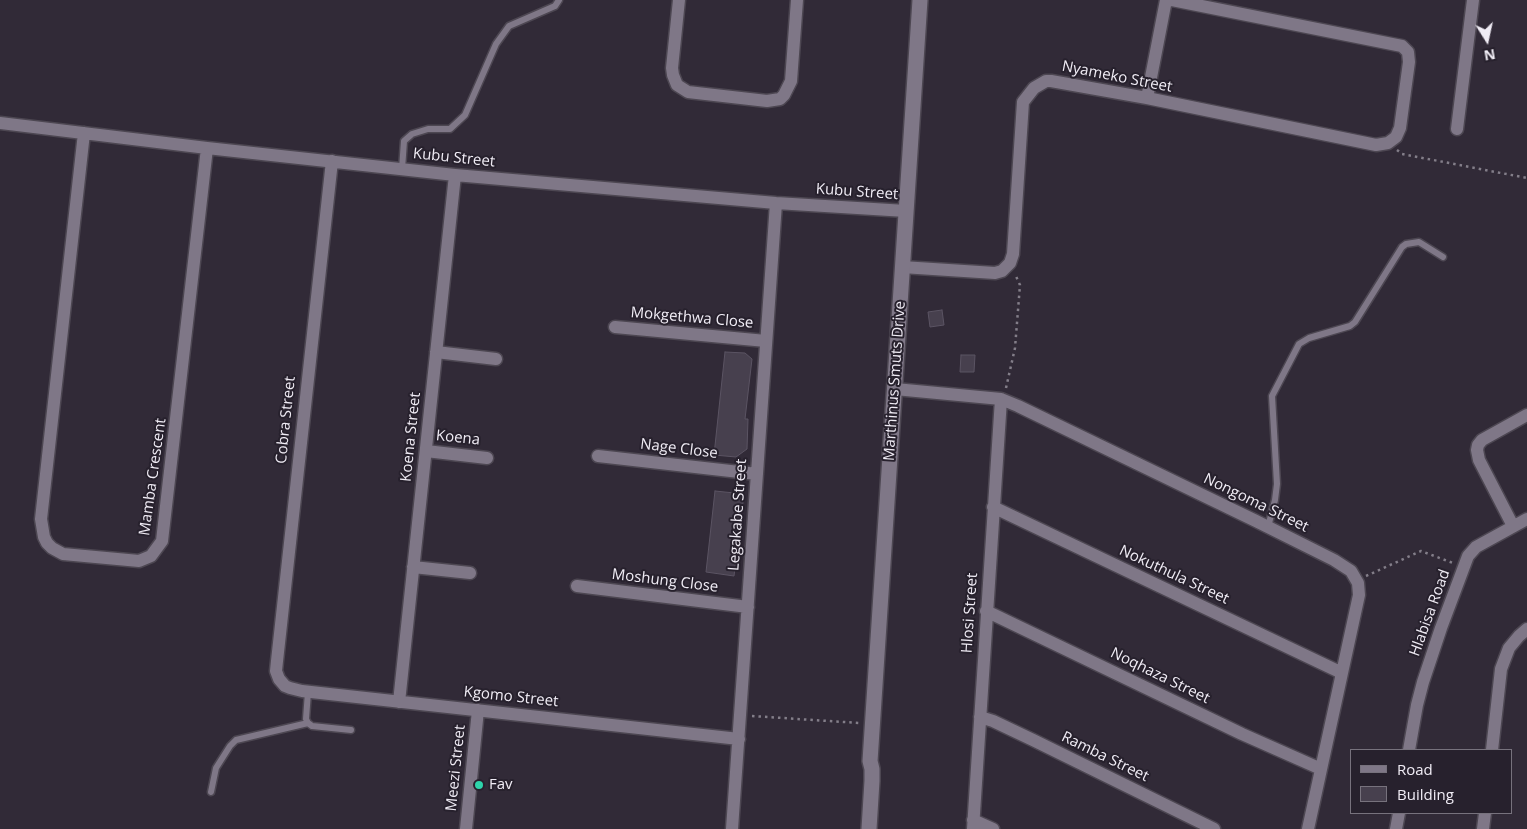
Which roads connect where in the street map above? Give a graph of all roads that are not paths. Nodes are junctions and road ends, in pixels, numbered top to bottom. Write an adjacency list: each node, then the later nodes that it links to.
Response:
1 (559, 0): 14 (lane)
2 (679, 0): 3 (street)
3 (797, 0)
4 (920, 0): 17 (street, Marthinus Smuts Drive)
5 (1166, 0): 8 (street)
6 (1172, 0): 8 (street, Nyameko Street)
7 (1473, 0): 10 (street)
8 (1147, 98): 19 (street, Nyameko Street)
9 (0, 123): 11 (street, Kubu Street)
10 (1457, 129)
11 (84, 133): 12 (street, Kubu Street); 12 (street, Mamba Crescent)
12 (207, 148): 13 (street, Kubu Street)
13 (332, 161): 14 (street, Kubu Street); 42 (street, Cobra Street)
14 (402, 169): 15 (street, Kubu Street)
15 (455, 175): 16 (street, Kubu Street); 22 (street, Koena Street)
16 (776, 203): 17 (street, Kubu Street); 21 (street, Legakabe Street)
17 (906, 211): 19 (street, Marthinus Smuts Drive)
18 (1443, 257): 34 (lane)
19 (902, 267): 24 (street, Marthinus Smuts Drive)
20 (615, 327): 21 (street, Mokgethwa Close)
21 (766, 341): 30 (street, Legakabe Street)
22 (436, 352): 23 (street); 27 (street, Koena Street)
23 (496, 359)
24 (895, 389): 25 (street, Nongoma Street); 52 (street, Marthinus Smuts Drive)
25 (1002, 399): 31 (street, Hlosi Street); 34 (street, Nongoma Street)
26 (1527, 415): 33 (street)
27 (426, 451): 29 (street, Koena); 35 (street, Koena Street)
28 (598, 456): 30 (street, Nage Close)
29 (487, 458)
30 (757, 474): 38 (street, Legakabe Street)
31 (993, 507): 39 (street, Hlosi Street); 41 (street, Nokuthula Street)
32 (1527, 518): 33 (street, Hlabisa Road)
33 (1513, 526): 50 (street, Hlabisa Road)
34 (1268, 527): 41 (street, Nongoma Street)
35 (413, 567): 36 (street); 44 (street, Koena Street)
36 (470, 573)
37 (577, 586): 38 (street, Moshung Close)
38 (748, 607): 49 (street, Legakabe Street)
39 (986, 611): 46 (street, Hlosi Street); 53 (street, Noqhaza Street)
40 (1527, 629): 51 (street)
41 (1342, 673): 53 (street)
42 (281, 682): 43 (street, Kgomo Street)
43 (308, 692): 44 (street, Kgomo Street); 47 (lane)
44 (399, 702): 45 (street, Kgomo Street)
45 (478, 710): 49 (street, Kgomo Street); 58 (street, Meezi Street)
46 (980, 717): 57 (street, Hlosi Street); 63 (street, Ramba Street)
47 (308, 724): 48 (lane); 54 (lane)
48 (351, 730)
49 (739, 739): 59 (street, Legakabe Street)
50 (1409, 749)
51 (1492, 749)
52 (870, 761): 60 (street, Marthinus Smuts Drive); 61 (street, Marthinus Smuts Drive)
53 (1321, 768): 64 (street)
54 (211, 792)
55 (1399, 814): 65 (street)
56 (1485, 814): 66 (street)
57 (973, 824): 62 (street)
58 (466, 829)
59 (732, 829)
60 (860, 829)
61 (869, 829)
62 (993, 829)
63 (1214, 829)
64 (1308, 829)
65 (1396, 829)
66 (1483, 829)

